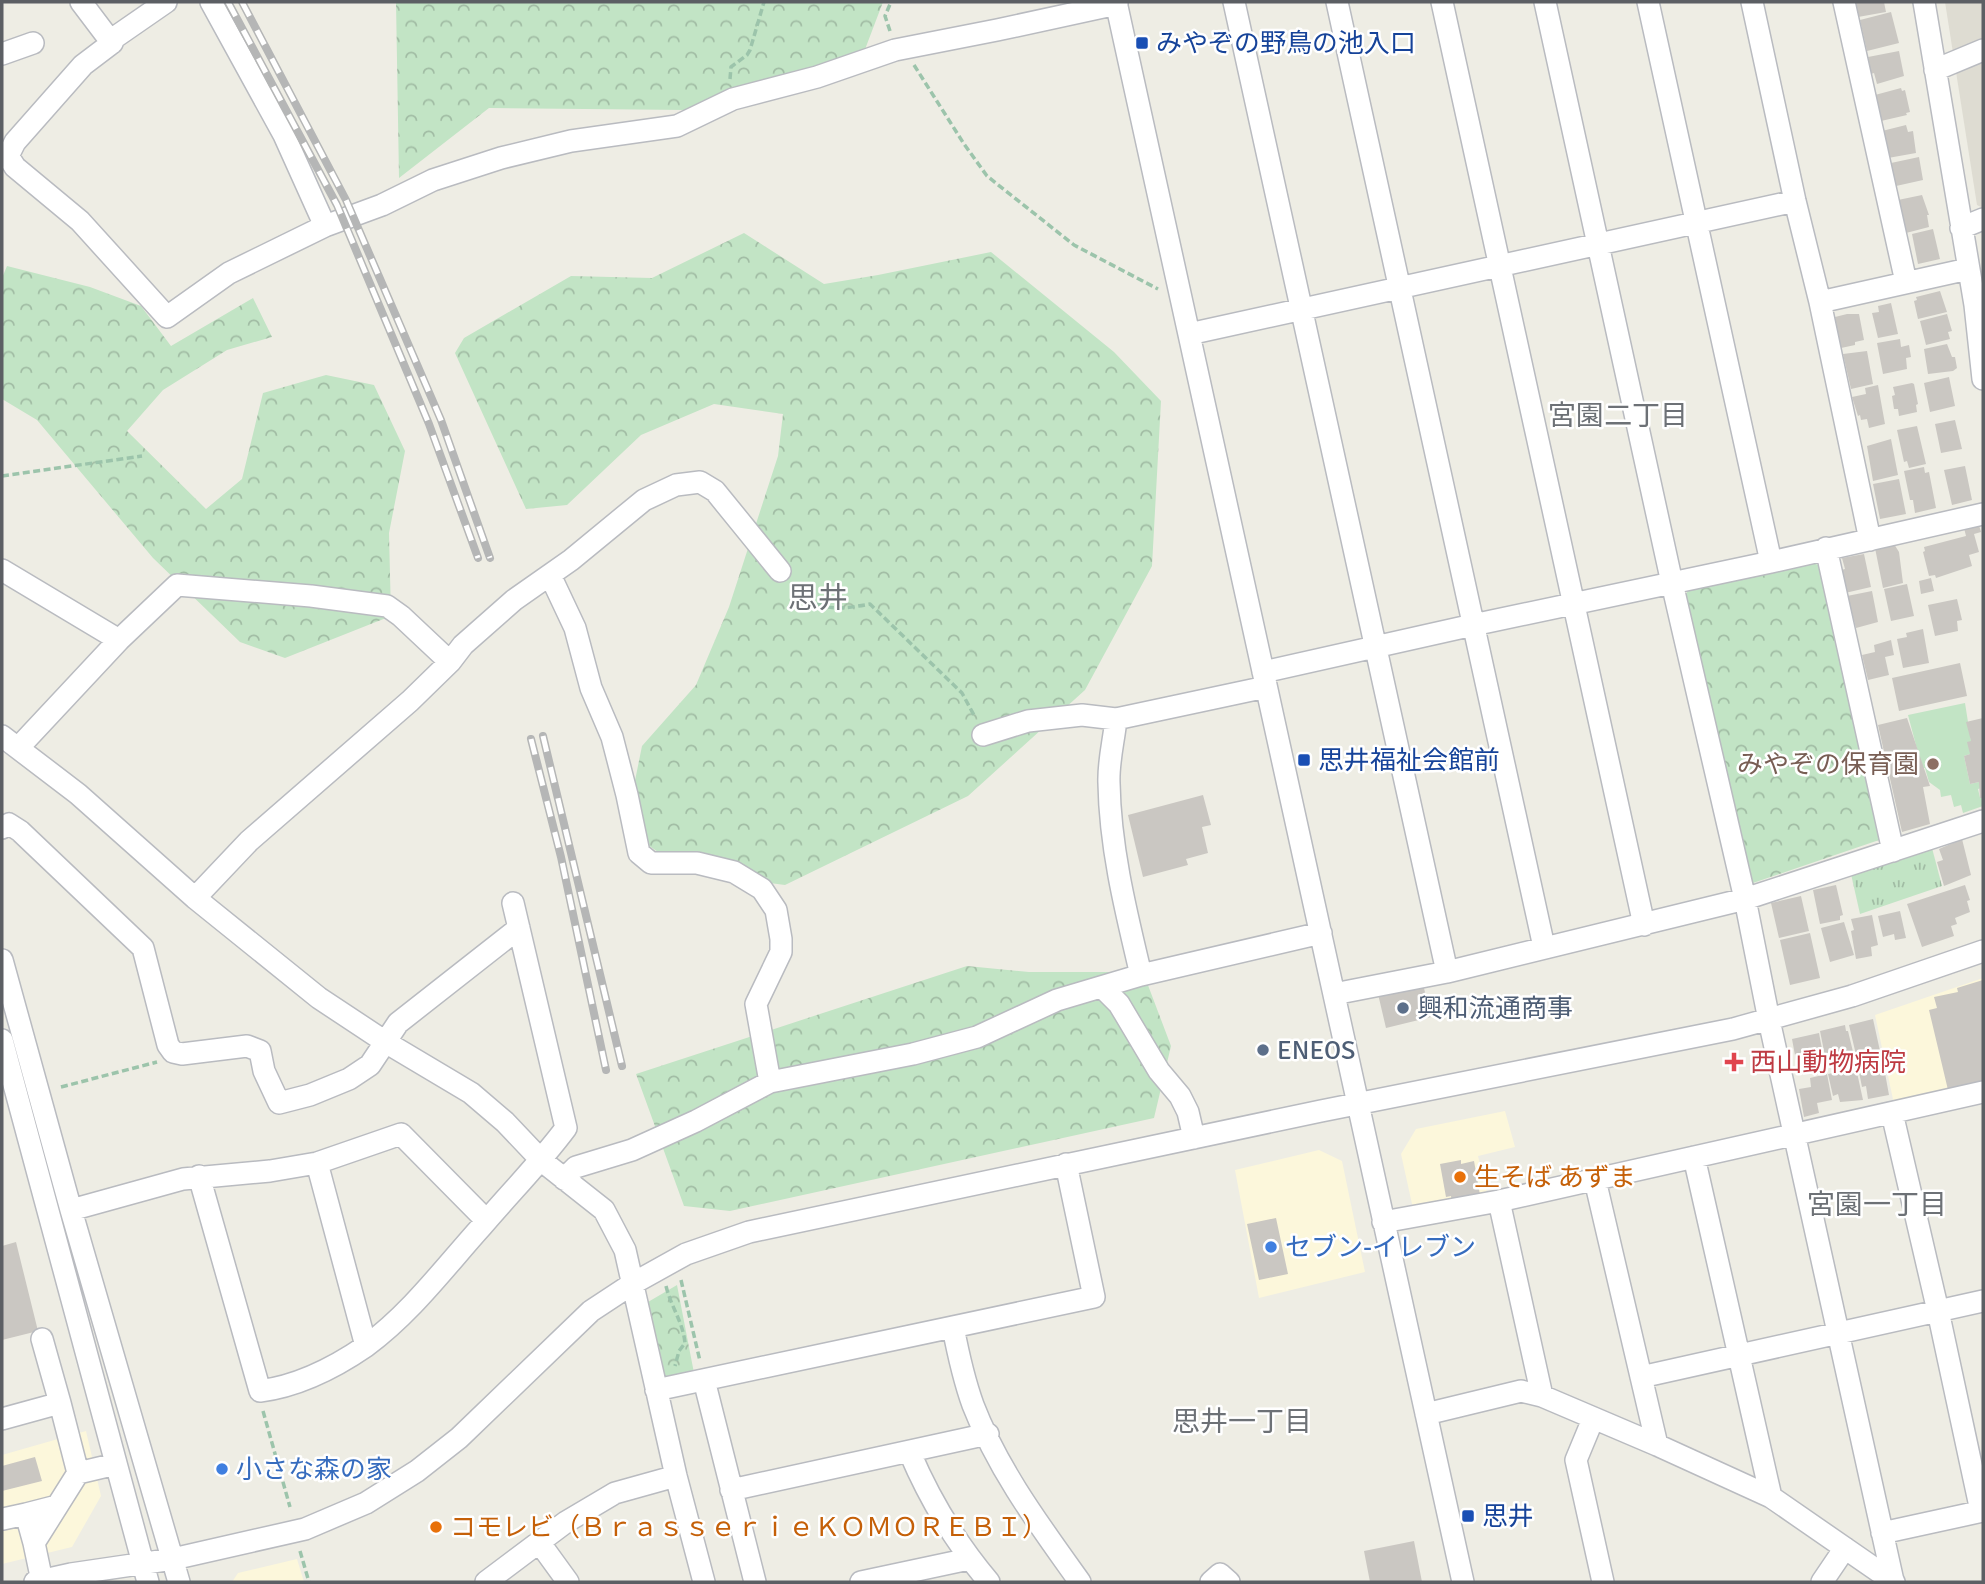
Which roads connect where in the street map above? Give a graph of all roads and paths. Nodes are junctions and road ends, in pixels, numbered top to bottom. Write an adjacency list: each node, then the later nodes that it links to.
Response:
1 (81, 2): 16 (street)
2 (166, 2): 16 (street)
3 (211, 2): 25 (street)
4 (764, 2): 21 (path)
5 (891, 2): 17 (path)
6 (1234, 2): 34 (street)
7 (1337, 2): 31 (street)
8 (1442, 2): 28 (street)
9 (1545, 2): 27 (street)
10 (1648, 2): 24 (street)
11 (1752, 2): 22 (street)
12 (1844, 2): 30 (street)
13 (1924, 2): 20 (street)
14 (1116, 3): 17 (street); 32 (street)
15 (33, 43): 19 (street)
16 (112, 43): 25 (street)
17 (901, 48): 21 (street); 32 (path)
18 (1983, 50): 20 (street)
19 (2, 54)
20 (1935, 70): 26 (street)
21 (733, 99): 25 (street)
22 (1795, 201): 24 (street); 33 (street)
23 (1983, 219): 26 (street)
24 (1696, 224): 27 (street); 42 (street)
25 (325, 226)
26 (1961, 228): 29 (street)
27 (1597, 244): 28 (street); 46 (street)
28 (1498, 265): 31 (street); 47 (street)
29 (1968, 269): 30 (street); 36 (street)
30 (1906, 282): 33 (street)
31 (1399, 289): 34 (street); 48 (street)
32 (1181, 300): 35 (street)
33 (1820, 302): 40 (street)
34 (1301, 311): 35 (street); 50 (street)
35 (1189, 334): 52 (street)
36 (1983, 370)
37 (142, 456): 38 (path)
38 (2, 476)
39 (1983, 514): 40 (street)
40 (1870, 540): 41 (street)
41 (1826, 548): 42 (street); 58 (street)
42 (1771, 562): 46 (street)
43 (2, 570): 49 (street)
44 (780, 571): 45 (street); 54 (path)
45 (550, 575): 51 (street); 76 (street)
46 (1672, 583): 47 (street); 60 (street)
47 (1573, 605): 48 (street); 62 (street)
48 (1473, 625): 50 (street); 65 (street)
49 (119, 640): 51 (street); 55 (street)
50 (1377, 648): 52 (street); 68 (street)
51 (450, 662): 59 (street)
52 (1265, 680): 53 (street); 64 (street)
53 (1116, 719): 54 (street); 69 (street)
54 (982, 735)
55 (10, 742): 59 (street)
56 (1983, 821): 58 (street)
57 (2, 828): 75 (street)
58 (1892, 851): 60 (street)
59 (195, 898): 74 (street)
60 (1745, 899): 62 (street); 72 (street)
61 (513, 903): 63 (street)
62 (1644, 925): 65 (street)
63 (519, 929): 74 (street); 85 (street)
64 (1321, 933): 69 (street); 71 (street)
65 (1545, 947): 68 (street)
66 (1983, 951): 72 (street)
67 (2, 960): 92 (street)
68 (1447, 972): 71 (street)
69 (1140, 975): 70 (street)
70 (1102, 987): 76 (street); 83 (street)
71 (1334, 995): 80 (street)
72 (1769, 1020): 80 (street); 82 (street)
73 (2, 1040): 79 (street)
74 (387, 1043): 75 (street); 85 (street)
75 (173, 1052): 77 (path)
76 (770, 1082): 89 (street)
77 (61, 1087)
78 (1983, 1092): 81 (street)
79 (9, 1099): 118 (street)
80 (1358, 1104): 83 (street); 94 (street)
81 (1892, 1112): 82 (street); 99 (street)
82 (1794, 1135): 84 (street); 101 (street)
83 (1194, 1138): 87 (street)
84 (1694, 1157): 90 (street); 104 (street)
85 (542, 1161): 89 (street); 93 (street)
86 (317, 1163): 88 (street); 93 (street); 103 (street)
87 (1066, 1164): 97 (street); 100 (street)
88 (200, 1176): 92 (street); 109 (street)
89 (564, 1179): 97 (street)
90 (1595, 1180): 91 (street); 105 (street)
91 (1499, 1201): 94 (street); 110 (street)
92 (71, 1210): 133 (street)
93 (486, 1220): 103 (street)
94 (1383, 1222): 112 (street)
95 (679, 1273): 106 (path)
96 (665, 1281): 107 (path)
97 (632, 1284): 108 (street); 133 (street)
98 (1983, 1301): 99 (street)
99 (1938, 1311): 101 (street); 125 (street)
100 (953, 1326): 106 (street); 115 (street)
101 (1838, 1332): 104 (street); 128 (street)
102 (42, 1339): 111 (street)
103 (366, 1346): 109 (street)
104 (1739, 1355): 105 (street); 122 (street)
105 (1641, 1377): 116 (street)
106 (704, 1380): 107 (street); 121 (street)
107 (678, 1385): 108 (street)
108 (656, 1390): 120 (street)
109 (260, 1391): 124 (path)
110 (1542, 1396): 112 (street); 114 (street)
111 (60, 1403): 113 (street); 119 (street)
112 (1426, 1414): 148 (street)
113 (2, 1419)
114 (1593, 1419): 116 (street); 149 (street)
115 (988, 1434): 117 (street); 145 (street)
116 (1657, 1445): 122 (street)
117 (910, 1452): 121 (street); 134 (street)
118 (116, 1464): 119 (street); 135 (street)
119 (78, 1473): 123 (street)
120 (676, 1476): 129 (street); 141 (street)
121 (731, 1490): 142 (street)
122 (1771, 1497): 131 (street)
123 (57, 1506): 126 (street); 130 (street)
124 (290, 1507)
125 (1982, 1511): 128 (street)
126 (26, 1514): 127 (street); 130 (street)
127 (3, 1519)
128 (1882, 1533): 151 (street)
129 (539, 1542): 139 (street); 140 (street)
130 (34, 1543): 136 (street)
131 (1845, 1548): 150 (street); 151 (street)
132 (300, 1552): 138 (path)
133 (173, 1559): 135 (street); 137 (street)
134 (969, 1559): 143 (street); 144 (street)
135 (146, 1573): 136 (street)
136 (38, 1581)
137 (179, 1582)
138 (309, 1582)
139 (486, 1582)
140 (568, 1582)
141 (704, 1582)
142 (755, 1582)
143 (860, 1582)
144 (989, 1582)
145 (1080, 1582)
146 (1211, 1582): 147 (street)
147 (1229, 1582)
148 (1463, 1582)
149 (1603, 1582)
150 (1822, 1582)
151 (1893, 1582)

